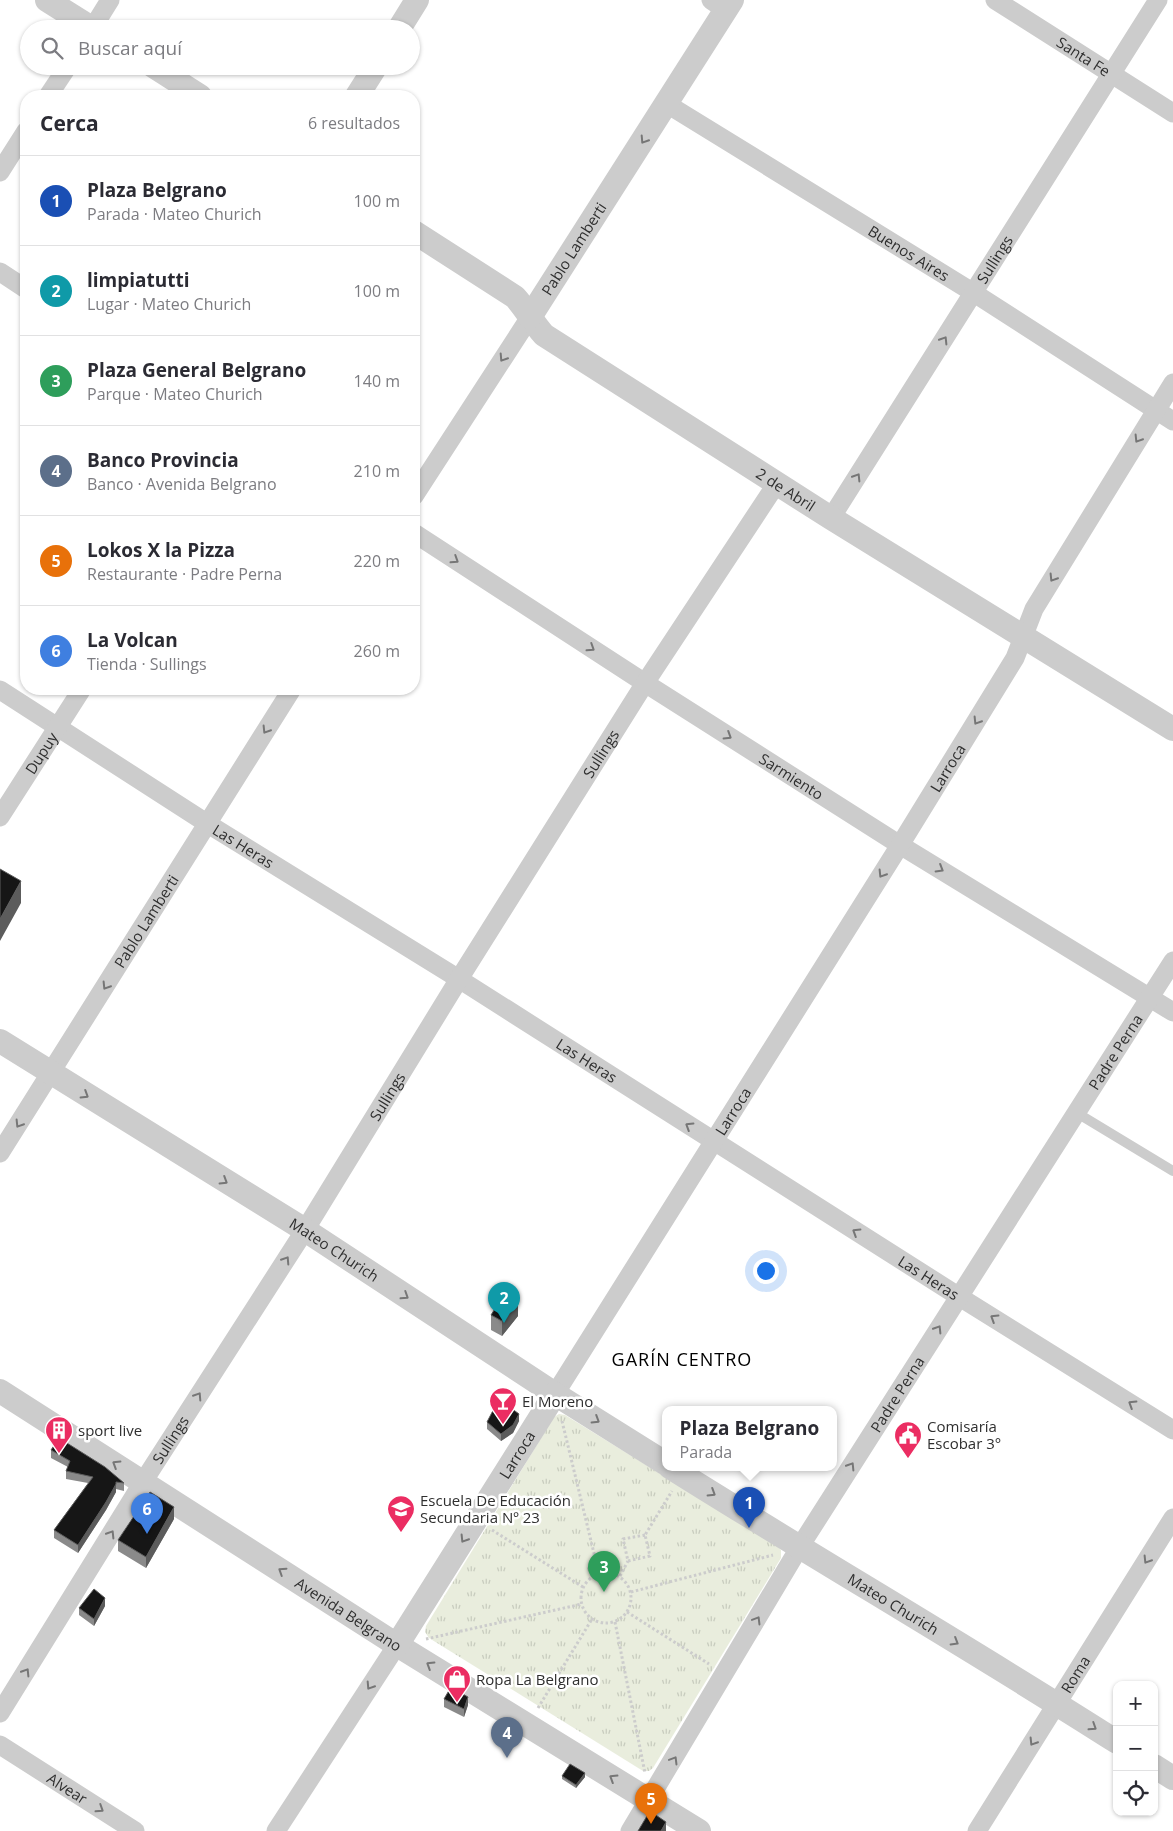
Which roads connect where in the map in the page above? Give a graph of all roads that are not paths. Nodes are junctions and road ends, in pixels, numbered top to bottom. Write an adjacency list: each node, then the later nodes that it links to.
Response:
1 (47, 0): 7 (street)
2 (110, 0): 8 (street)
3 (417, 0): 9 (street)
4 (995, 0): 10 (street, Santa Fe)
5 (1158, 0): 10 (street, Sullings)
6 (723, 3): 17 (street, Pablo Lamberti)
7 (78, 20)
8 (98, 20)
9 (405, 20)
10 (1112, 74): 18 (street, Santa Fe); 24 (street, Sullings)
11 (62, 75): 14 (street)
12 (167, 75): 15 (street)
13 (370, 75): 16 (street)
14 (52, 90)
15 (191, 90)
16 (361, 90)
17 (668, 101): 24 (street, Buenos Aires); 25 (street, Pablo Lamberti, one-way to 25)
18 (1173, 113)
19 (20, 140): 20 (street)
20 (0, 172)
21 (420, 236): 25 (street, 2 de Abril)
22 (0, 272): 23 (street)
23 (20, 285)
24 (974, 293): 27 (street, Buenos Aires); 31 (street, Sullings, one-way to 24)
25 (530, 317): 29 (street, 2 de Abril); 30 (street, Pablo Lamberti, one-way to 30)
26 (1173, 383): 27 (street, Larroca)
27 (1156, 410): 28 (street, Buenos Aires); 33 (street, Larroca, one-way to 33)
28 (1173, 421)
29 (777, 483): 31 (street, 2 de Abril); 34 (street, Sullings)
30 (420, 487)
31 (831, 518): 33 (street, 2 de Abril)
32 (420, 537): 34 (street, Sarmiento, one-way to 34)
33 (1023, 636): 39 (street, 2 de Abril); 42 (street, Larroca, one-way to 42)
34 (645, 683): 42 (street, Sarmiento, one-way to 42); 44 (street, Sullings)
35 (0, 690): 38 (street, Las Heras)
36 (78, 695): 38 (street, Dupuy)
37 (288, 695): 41 (street, Pablo Lamberti, one-way to 41)
38 (58, 726): 40 (street, Dupuy); 41 (street, Las Heras)
39 (1173, 729)
40 (0, 817)
41 (208, 824): 44 (street, Las Heras); 48 (street, Pablo Lamberti, one-way to 48)
42 (900, 845): 45 (street, Sarmiento, one-way to 45); 50 (street, Larroca, one-way to 50)
43 (1173, 961): 45 (street, Padre Perna)
44 (458, 979): 50 (street, Las Heras, one-way to 44); 53 (street, Sullings)
45 (1150, 998): 46 (street, Sarmiento); 49 (street, Padre Perna)
46 (1173, 1012)
47 (0, 1041): 48 (street, Mateo Churich)
48 (50, 1074): 51 (street, Pablo Lamberti, one-way to 51); 53 (street, Mateo Churich, one-way to 53)
49 (1077, 1113): 52 (lane); 54 (street, Padre Perna)
50 (714, 1141): 54 (street, Las Heras, one-way to 50); 56 (street, Larroca)
51 (0, 1153)
52 (1173, 1171)
53 (304, 1230): 56 (street, Mateo Churich, one-way to 56); 60 (street, Sullings, one-way to 53)
54 (958, 1296): 57 (street, Las Heras, one-way to 54); 62 (street, Padre Perna, one-way to 54)
55 (0, 1391): 60 (street, Avenida Belgrano, one-way to 55)
56 (555, 1394): 58 (street, Mateo Churich, one-way to 58); 63 (street, Larroca, one-way to 63)
57 (1173, 1430)
58 (662, 1461)
59 (678, 1471): 62 (street, Mateo Churich, one-way to 62)
60 (144, 1482): 63 (street, Avenida Belgrano, one-way to 60); 65 (street, Sullings, one-way to 60)
61 (1173, 1518): 64 (street, Roma, one-way to 64)
62 (799, 1548): 64 (street, Mateo Churich, one-way to 64); 70 (street, Padre Perna, one-way to 62)
63 (397, 1645): 70 (street, Avenida Belgrano, one-way to 63); 72 (street, Larroca, one-way to 72)
64 (1056, 1703): 66 (street, Mateo Churich, one-way to 66); 75 (street, Roma, one-way to 75)
65 (0, 1713)
66 (1113, 1739)
67 (0, 1745): 71 (street, Alvear, one-way to 71)
68 (1158, 1769): 69 (street)
69 (1173, 1778)
70 (650, 1801): 73 (street, Padre Perna); 74 (street, Avenida Belgrano)
71 (134, 1831)
72 (276, 1831)
73 (630, 1831)
74 (699, 1831)
75 (977, 1831)

